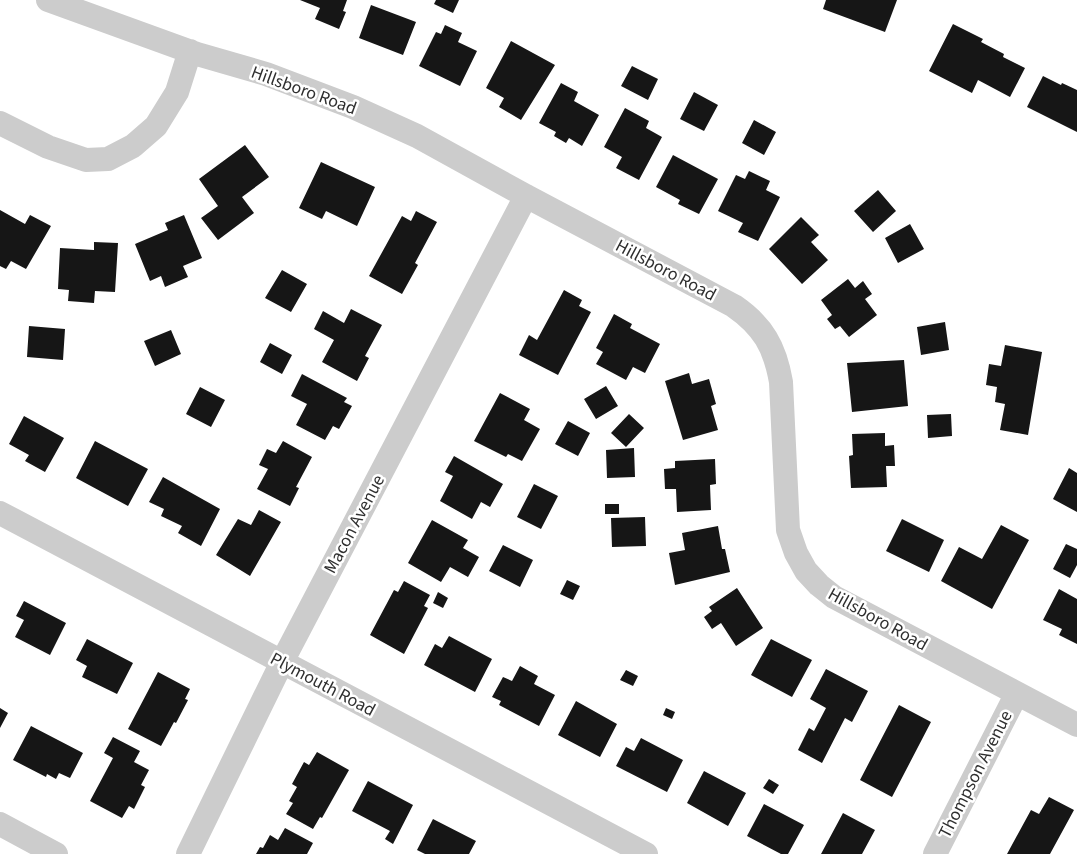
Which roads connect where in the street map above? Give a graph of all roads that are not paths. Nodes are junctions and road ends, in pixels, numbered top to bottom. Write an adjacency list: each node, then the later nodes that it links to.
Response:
1 (48, 0): 2 (street, Hillsboro Road)
2 (190, 51): 3 (street); 4 (street, Hillsboro Road)
3 (0, 123)
4 (526, 196): 6 (street, Macon Avenue); 7 (street, Hillsboro Road)
5 (0, 513): 6 (street, Plymouth Road)
6 (282, 662): 11 (street, Macon Avenue); 12 (street, Plymouth Road)
7 (1016, 694): 8 (street, Hillsboro Road); 13 (street, Thompson Avenue)
8 (1077, 725)
9 (0, 824): 10 (street)
10 (56, 854)
11 (188, 854)
12 (646, 854)
13 (935, 854)

